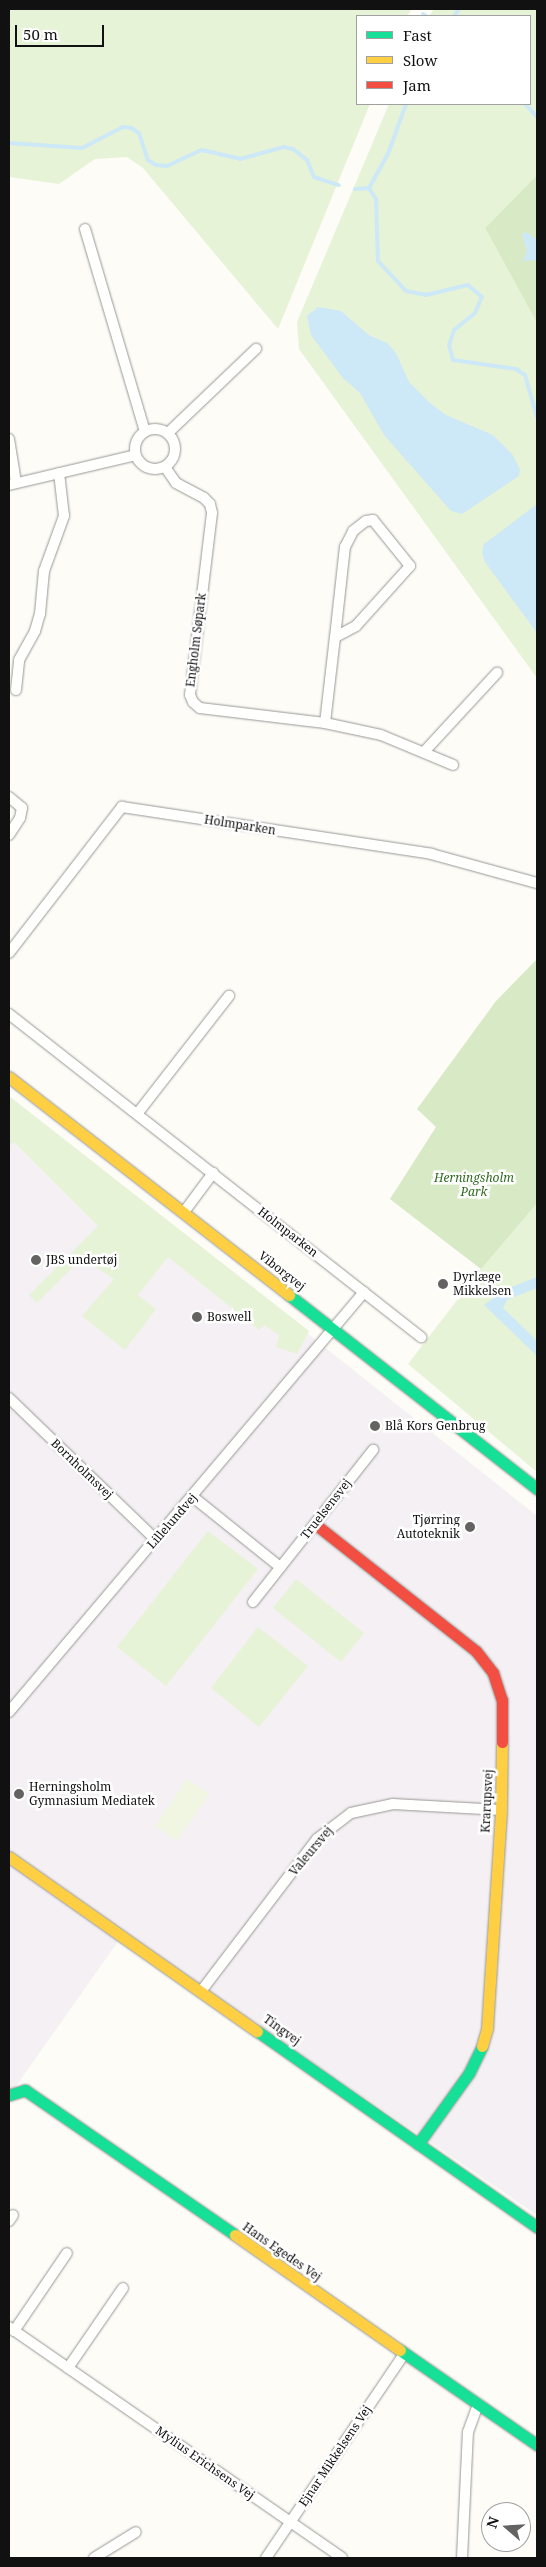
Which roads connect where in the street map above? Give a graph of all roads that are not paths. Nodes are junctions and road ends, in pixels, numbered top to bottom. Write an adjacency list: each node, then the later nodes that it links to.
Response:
1 (85, 229): 3 (street)
2 (256, 349): 4 (street)
3 (145, 431): 4 (street); 6 (street)
4 (168, 434): 7 (street)
5 (9, 439): 9 (street)
6 (136, 455): 7 (street); 8 (street)
7 (165, 467): 14 (street, Engholm Søpark)
8 (60, 473): 9 (street); 11 (street)
9 (12, 484)
10 (335, 637): 10 (street); 14 (street)
11 (13, 672): 13 (street)
12 (497, 673): 15 (street)
13 (16, 690)
14 (325, 723): 15 (street, Engholm Søpark)
15 (424, 752): 16 (street, Engholm Søpark)
16 (453, 765)
17 (9, 797): 18 (street)
18 (9, 836)
19 (537, 883): 20 (street, Holmparken)
20 (9, 953)
21 (229, 996): 24 (street)
22 (9, 1014): 24 (street, Holmparken)
23 (9, 1077): 26 (street, Viborgvej)
24 (137, 1114): 25 (street, Holmparken)
25 (213, 1173): 26 (street); 27 (street, Holmparken)
26 (184, 1212): 28 (street, Viborgvej)
27 (364, 1292): 28 (street); 29 (street, Holmparken)
28 (333, 1329): 32 (street, Viborgvej); 33 (street, Lillelundvej)
29 (421, 1337)
30 (9, 1398): 35 (street, Bornholmsvej)
31 (373, 1450): 34 (street, Truelsensvej)
32 (537, 1489)
33 (193, 1497): 35 (street, Lillelundvej); 36 (street)
34 (314, 1524): 36 (street, Truelsensvej); 39 (street, Krarupsvej)
35 (156, 1540): 38 (street, Lillelundvej)
36 (280, 1568): 37 (street, Truelsensvej)
37 (253, 1602)
38 (9, 1712)
39 (501, 1810): 41 (street, Valeursvej); 43 (street, Krarupsvej)
40 (9, 1857): 41 (street, Tingvej)
41 (202, 1990): 43 (street, Tingvej)
42 (9, 2094): 48 (street, Hans Egedes Vej)
43 (418, 2144): 44 (street, Tingvej)
44 (537, 2228)
45 (67, 2252): 47 (street, Mylius Erichsens Vej)
46 (123, 2288): 49 (street)
47 (12, 2329): 49 (street, Mylius Erichsens Vej)
48 (404, 2354): 50 (street, Hans Egedes Vej); 52 (street, Ejnar Mikkelsens Vej)
49 (68, 2368): 52 (street, Mylius Erichsens Vej)
50 (478, 2405): 51 (street, Hans Egedes Vej); 57 (street)
51 (537, 2445)
52 (291, 2522): 55 (street, Ejnar Mikkelsens Vej); 56 (street, Mylius Erichsens Vej)
53 (136, 2532): 54 (street)
54 (94, 2558)
55 (266, 2558)
56 (342, 2558)
57 (462, 2558)

